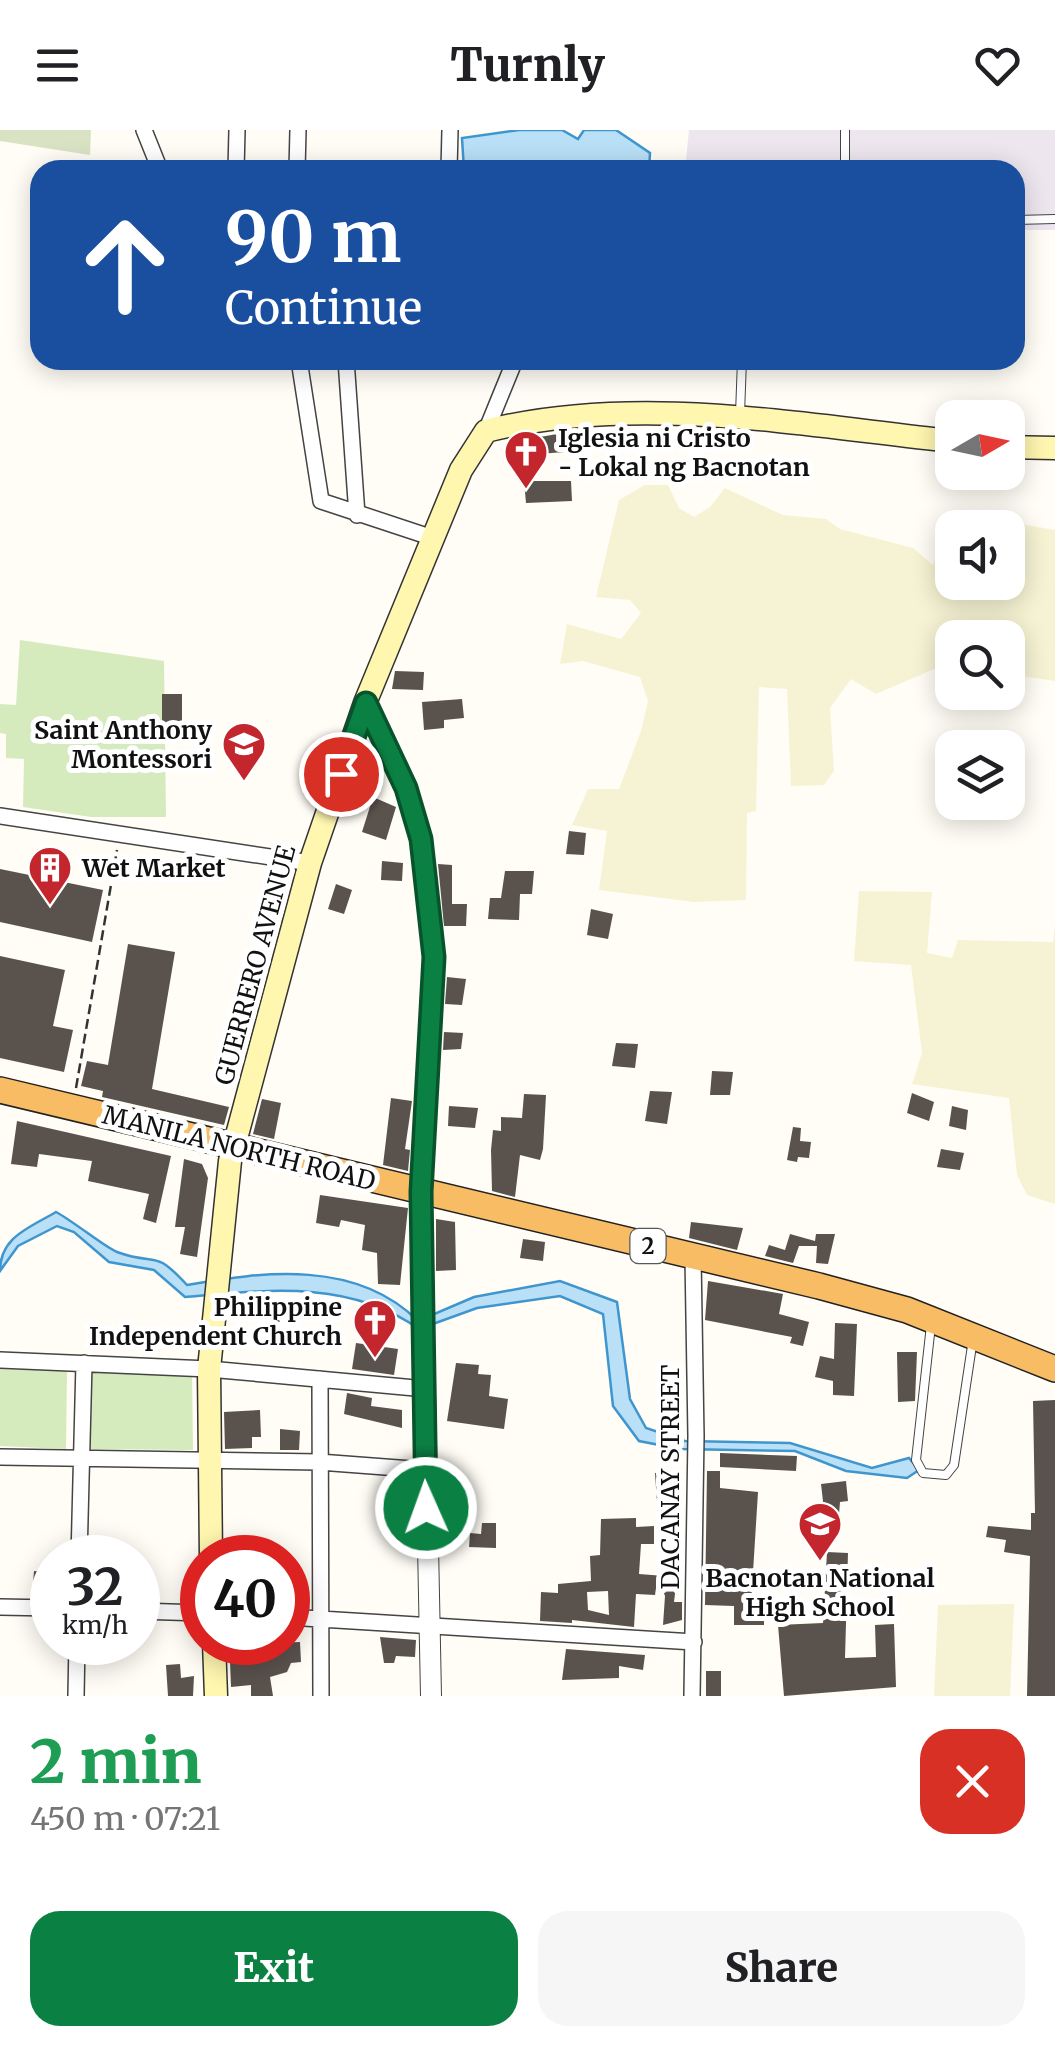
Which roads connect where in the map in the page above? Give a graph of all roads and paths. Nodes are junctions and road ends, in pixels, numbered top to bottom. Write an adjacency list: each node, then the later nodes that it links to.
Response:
1 (144, 130): 6 (street)
2 (236, 130): 7 (street)
3 (298, 130): 8 (street)
4 (450, 130): 9 (street)
5 (845, 130): 10 (lane)
6 (156, 160)
7 (236, 160)
8 (297, 160)
9 (449, 160)
10 (845, 160)
11 (1055, 219): 12 (lane)
12 (1025, 220)
13 (301, 370): 22 (street)
14 (347, 370): 22 (street)
15 (511, 370): 18 (street)
16 (742, 370): 17 (lane)
17 (740, 418): 18 (main road); 19 (main road)
18 (486, 431): 23 (main road, GUERRERO AVENUE)
19 (935, 439)
20 (1025, 447): 21 (main road)
21 (1055, 448)
22 (358, 515): 23 (street)
23 (432, 538): 24 (main road, GUERRERO AVENUE)
24 (366, 703): 27 (main road, GUERRERO AVENUE); 31 (street)
25 (0, 816): 26 (street)
26 (120, 834): 27 (street); 29 (path)
27 (310, 863): 30 (main road, GUERRERO AVENUE)
28 (0, 1090): 30 (highway, MANILA NORTH ROAD / 2)
29 (74, 1094)
30 (234, 1146): 31 (highway, MANILA NORTH ROAD / 2); 37 (main road, GUERRERO AVENUE)
31 (421, 1192): 32 (highway, MANILA NORTH ROAD / 2); 40 (street)
32 (694, 1258): 33 (highway, MANILA NORTH ROAD / 2); 53 (street, DACANAY STREET)
33 (932, 1320): 34 (highway, MANILA NORTH ROAD / 2); 34 (lane)
34 (974, 1336): 38 (highway, MANILA NORTH ROAD / 2)
35 (0, 1360): 36 (street)
36 (84, 1363): 37 (street); 42 (street)
37 (209, 1369): 39 (street); 44 (main road, GUERRERO AVENUE)
38 (1055, 1369)
39 (320, 1379): 40 (street); 43 (street)
40 (426, 1389): 45 (street)
41 (0, 1458): 42 (street)
42 (83, 1460): 44 (street); 46 (street)
43 (319, 1462): 44 (street); 45 (street); 51 (street)
44 (209, 1464): 47 (main road, GUERRERO AVENUE)
45 (425, 1470): 52 (street)
46 (80, 1535)
47 (211, 1535)
48 (0, 1608): 49 (street)
49 (30, 1608)
50 (310, 1618): 51 (street)
51 (320, 1619): 52 (street); 58 (street)
52 (432, 1626): 53 (street); 59 (street)
53 (694, 1642): 60 (street, DACANAY STREET)
54 (77, 1665): 56 (street)
55 (215, 1665): 57 (main road)
56 (76, 1696)
57 (216, 1696)
58 (321, 1696)
59 (430, 1696)
60 (692, 1696)

